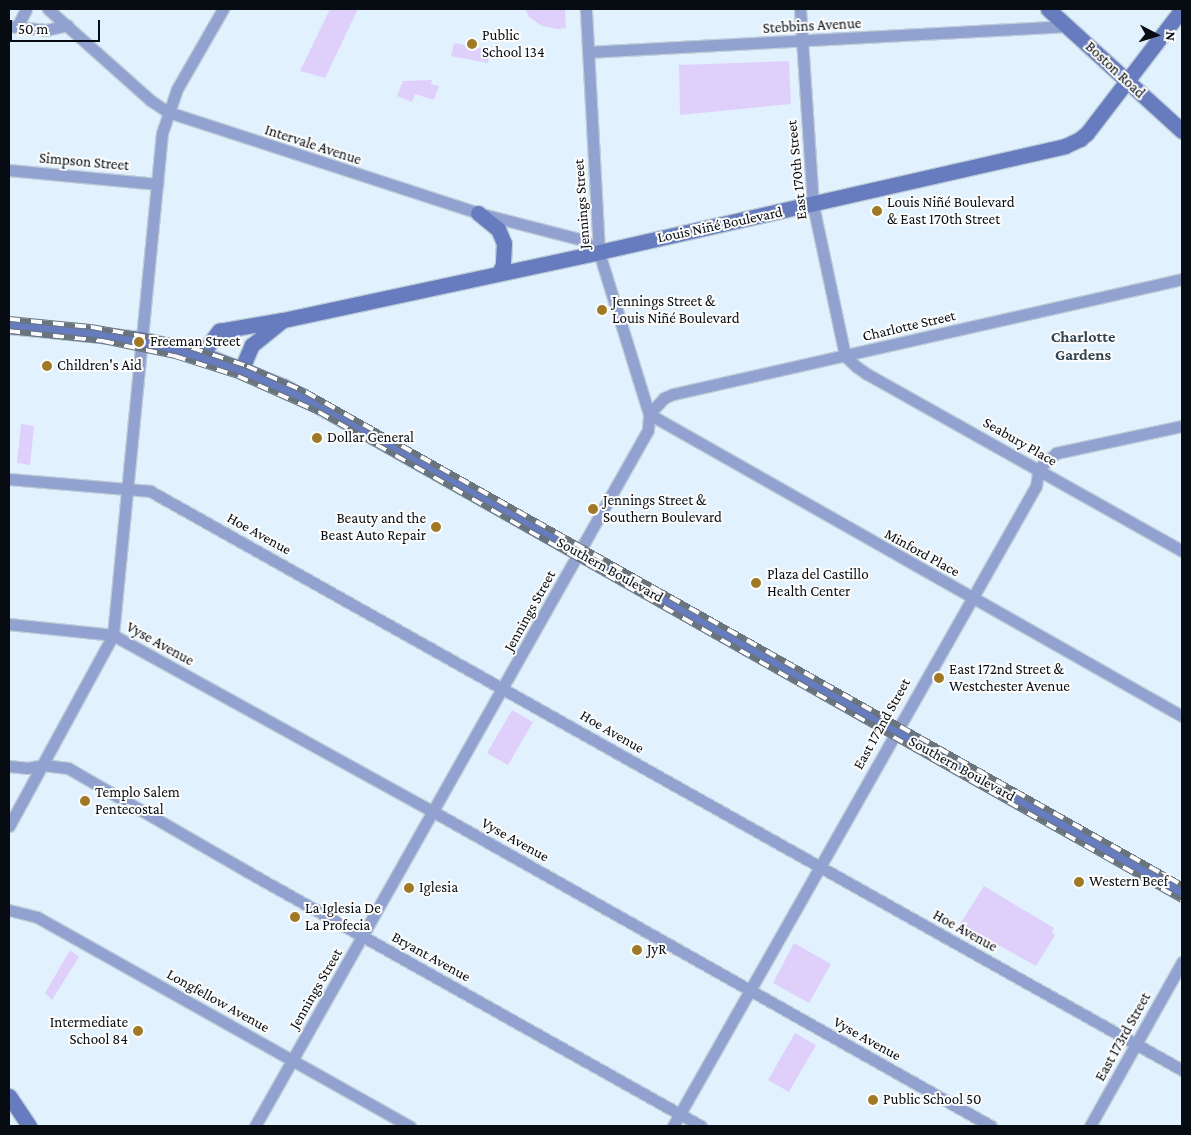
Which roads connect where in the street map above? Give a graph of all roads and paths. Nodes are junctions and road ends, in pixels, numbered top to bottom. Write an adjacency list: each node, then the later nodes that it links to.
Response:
1 (26, 9): 10 (street)
2 (48, 9): 8 (street, Intervale Avenue)
3 (223, 9): 14 (street)
4 (586, 9): 12 (street, Jennings Street)
5 (800, 9): 11 (street, East 170th Street)
6 (1048, 9): 9 (main road, Boston Road)
7 (1182, 9): 13 (main road, Louis Niñé Boulevard)
8 (67, 25): 10 (street); 14 (street, Intervale Avenue)
9 (1068, 26): 11 (street, Stebbins Avenue); 13 (main road, Boston Road)
10 (13, 27)
11 (802, 41): 12 (street, Stebbins Avenue); 18 (street, East 170th Street)
12 (588, 52): 20 (street, Jennings Street)
13 (1128, 81): 15 (main road, Boston Road); 18 (main road, Louis Niñé Boulevard)
14 (168, 112): 17 (street); 19 (street, Intervale Avenue)
15 (1182, 131)
16 (9, 170): 17 (street, Simpson Street)
17 (157, 184): 25 (street)
18 (813, 205): 20 (main road, Louis Niñé Boulevard); 27 (street, East 170th Street)
19 (478, 213): 20 (street, Intervale Avenue); 21 (main road)
20 (599, 252): 21 (main road, Louis Niñé Boulevard); 29 (street, Jennings Street)
21 (499, 273): 23 (main road, Louis Niñé Boulevard)
22 (1182, 279): 27 (street, Charlotte Street)
23 (283, 320): 26 (main road, Louis Niñé Boulevard); 28 (main road, Louis Niñé Boulevard)
24 (9, 326): 25 (main road, Southern Boulevard)
25 (141, 339): 26 (main road, Southern Boulevard); 33 (street)
26 (202, 354): 28 (main road, Southern Boulevard)
27 (845, 356): 29 (street, Charlotte Street); 31 (street, Seabury Place)
28 (242, 368): 35 (main road, Southern Boulevard)
29 (649, 414): 35 (street, Jennings Street); 36 (street, Minford Place)
30 (1182, 426): 31 (street)
31 (1039, 468): 34 (street, Seabury Place); 36 (street, East 172nd Street)
32 (9, 478): 33 (street, Hoe Avenue)
33 (128, 489): 38 (street); 39 (street, Hoe Avenue)
34 (1182, 551)
35 (580, 553): 39 (street, Jennings Street); 41 (main road, Southern Boulevard)
36 (971, 597): 40 (street, Minford Place); 41 (street, East 172nd Street)
37 (9, 624): 38 (street, Vyse Avenue)
38 (113, 635): 42 (street); 44 (street, Vyse Avenue)
39 (504, 687): 44 (street, Jennings Street); 46 (street, Hoe Avenue)
40 (1182, 716)
41 (896, 732): 46 (street, East 172nd Street); 47 (main road, Southern Boulevard)
42 (43, 765): 43 (street, Bryant Avenue); 45 (street); 49 (street, Bryant Avenue)
43 (9, 766)
44 (434, 812): 49 (street, Jennings Street); 51 (street, Vyse Avenue)
45 (9, 826)
46 (819, 866): 51 (street, East 172nd Street); 52 (street, Hoe Avenue)
47 (1182, 893)
48 (9, 910): 53 (street, Longfellow Avenue)
49 (364, 936): 53 (street, Jennings Street); 56 (street, Bryant Avenue)
50 (1182, 962): 52 (street, East 173rd Street)
51 (750, 990): 56 (street, East 172nd Street); 62 (street, Vyse Avenue)
52 (1136, 1044): 54 (street, Hoe Avenue); 63 (street, East 173rd Street)
53 (292, 1060): 58 (street, Jennings Street); 59 (street, Longfellow Avenue)
54 (1182, 1070)
55 (9, 1096): 57 (main road)
56 (680, 1115): 60 (street, East 172nd Street); 61 (street, Bryant Avenue)
57 (29, 1126)
58 (255, 1126)
59 (410, 1126)
60 (673, 1126)
61 (701, 1126)
62 (991, 1126)
63 (1090, 1126)

